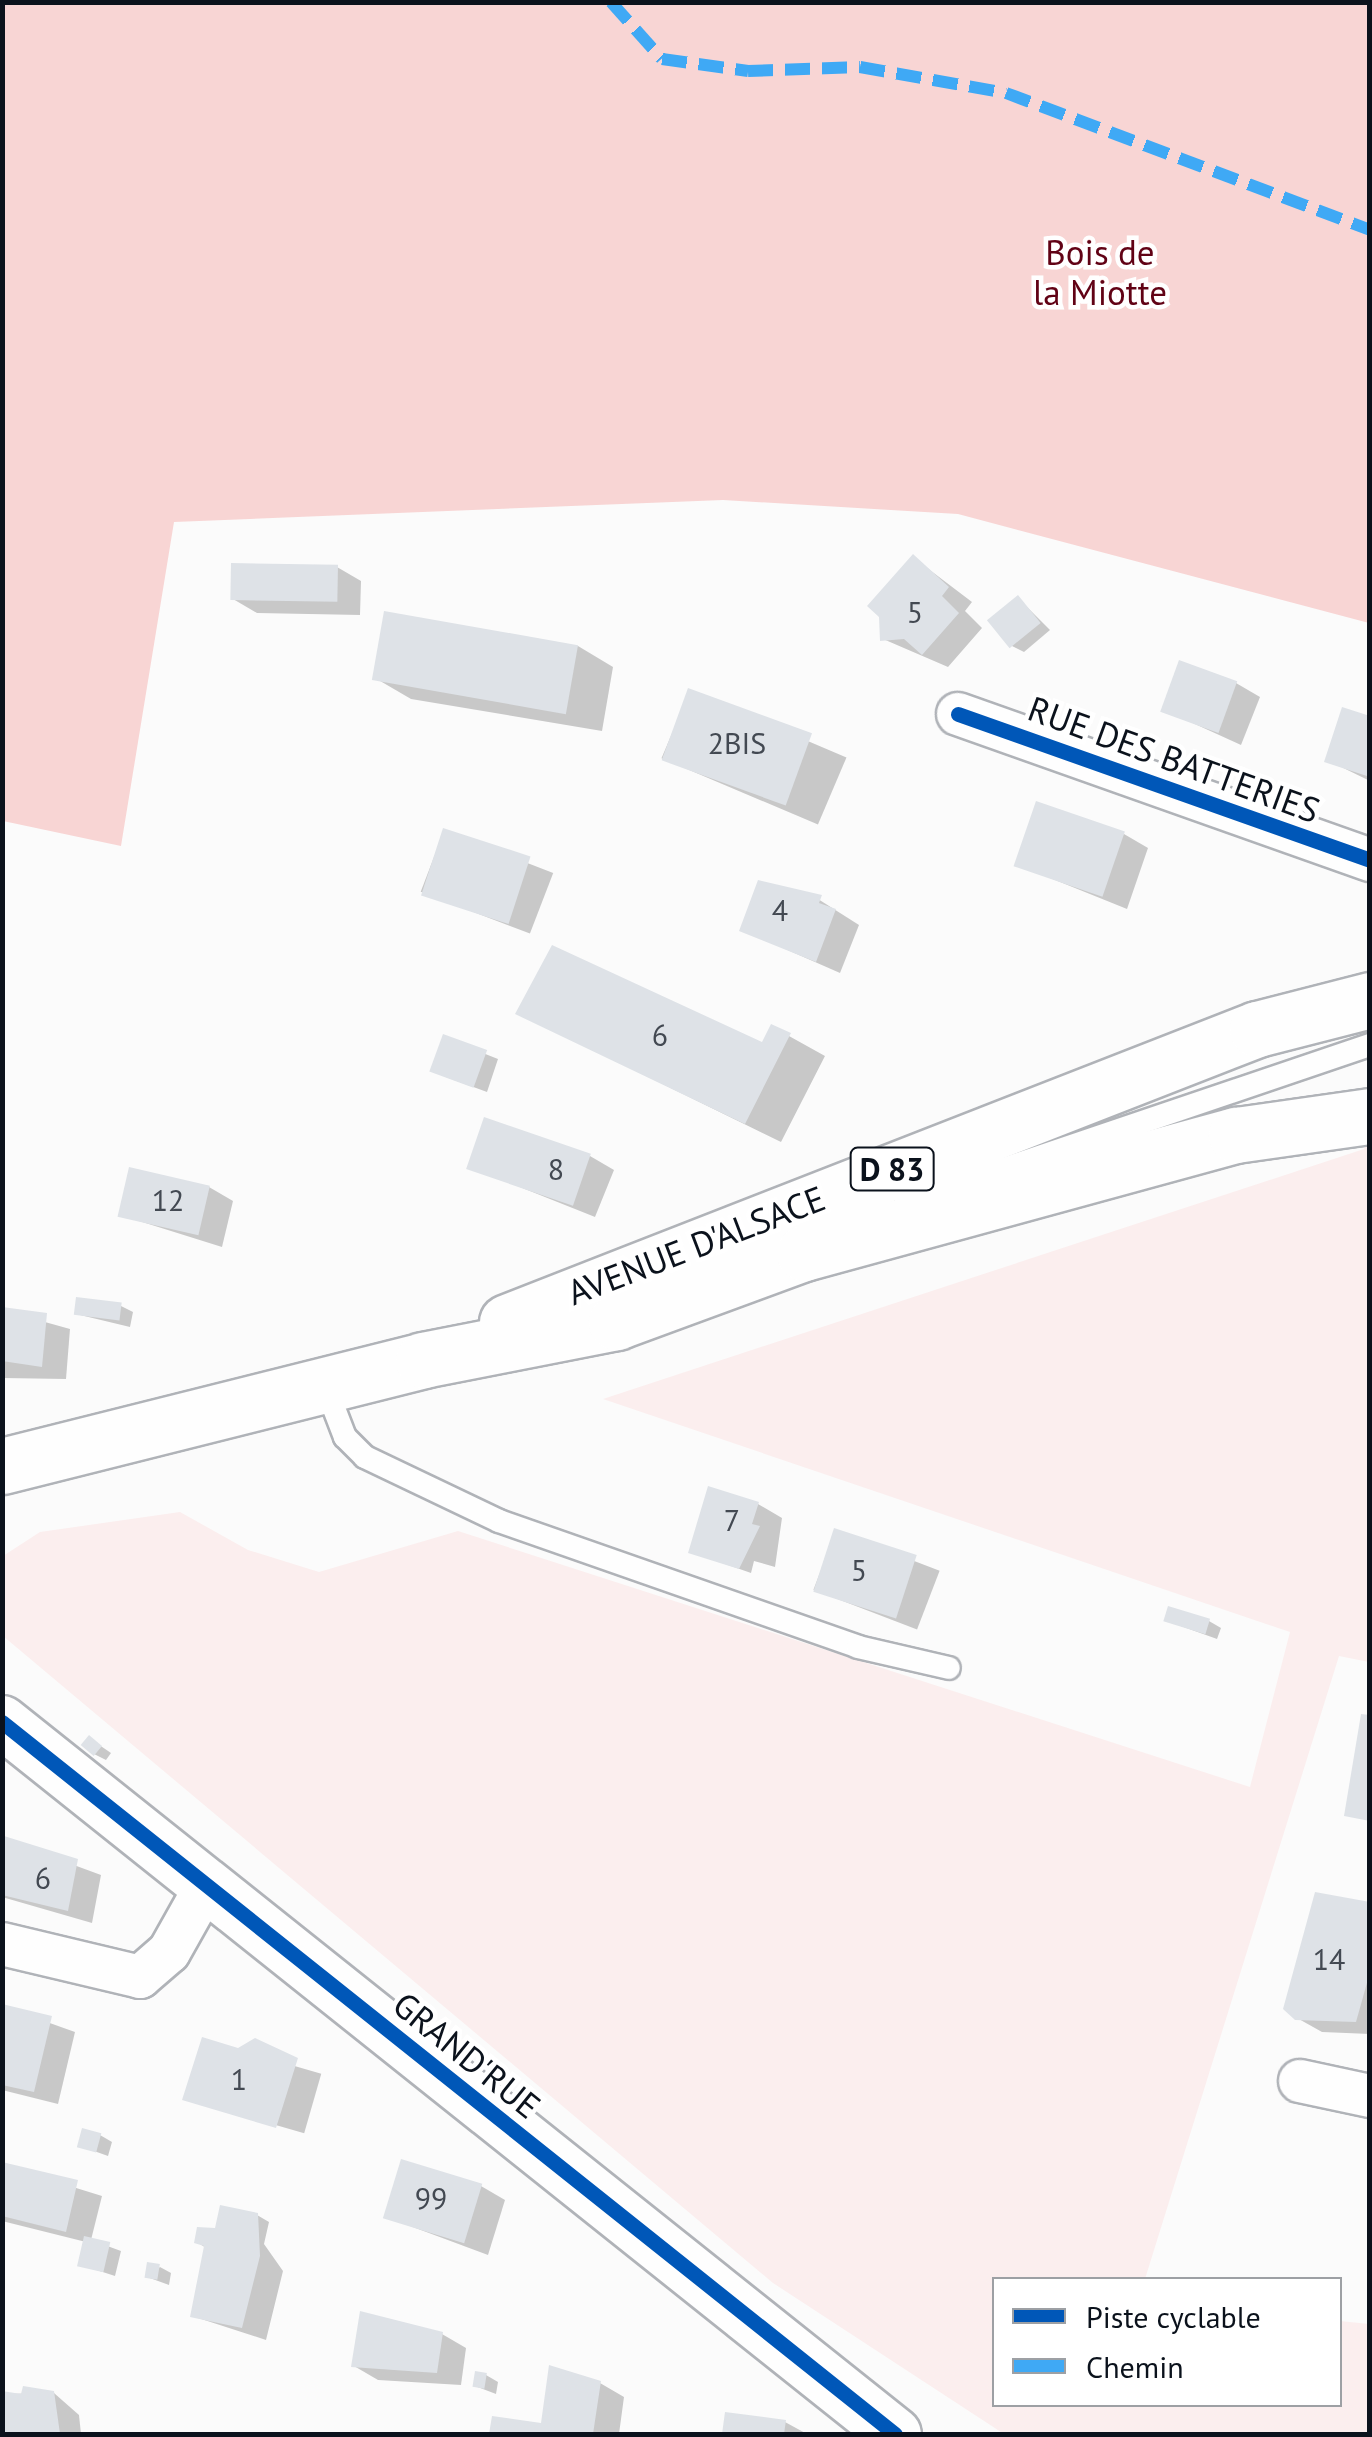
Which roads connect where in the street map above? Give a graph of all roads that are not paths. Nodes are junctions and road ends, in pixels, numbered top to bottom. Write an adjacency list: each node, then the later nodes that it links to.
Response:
1 (958, 714): 2 (street, RUE DES BATTERIES)
2 (1370, 860)
3 (1370, 1000): 7 (main road, AVENUE D'ALSACE / D 83)
4 (1370, 1045): 6 (lane)
5 (1370, 1116): 6 (main road, AVENUE D'ALSACE / D 83)
6 (804, 1252): 7 (main road, AVENUE D'ALSACE / D 83)
7 (422, 1360): 8 (main road, AVENUE D'ALSACE / D 83)
8 (325, 1384): 9 (main road, AVENUE D'ALSACE / D 83); 10 (lane)
9 (2, 1466)
10 (949, 1668)
11 (2, 1722): 12 (street, GRAND'RUE)
12 (206, 1886): 13 (street); 16 (street, GRAND'RUE)
13 (2, 1944)
14 (1300, 2081): 15 (street)
15 (1370, 2096)
16 (895, 2434)

